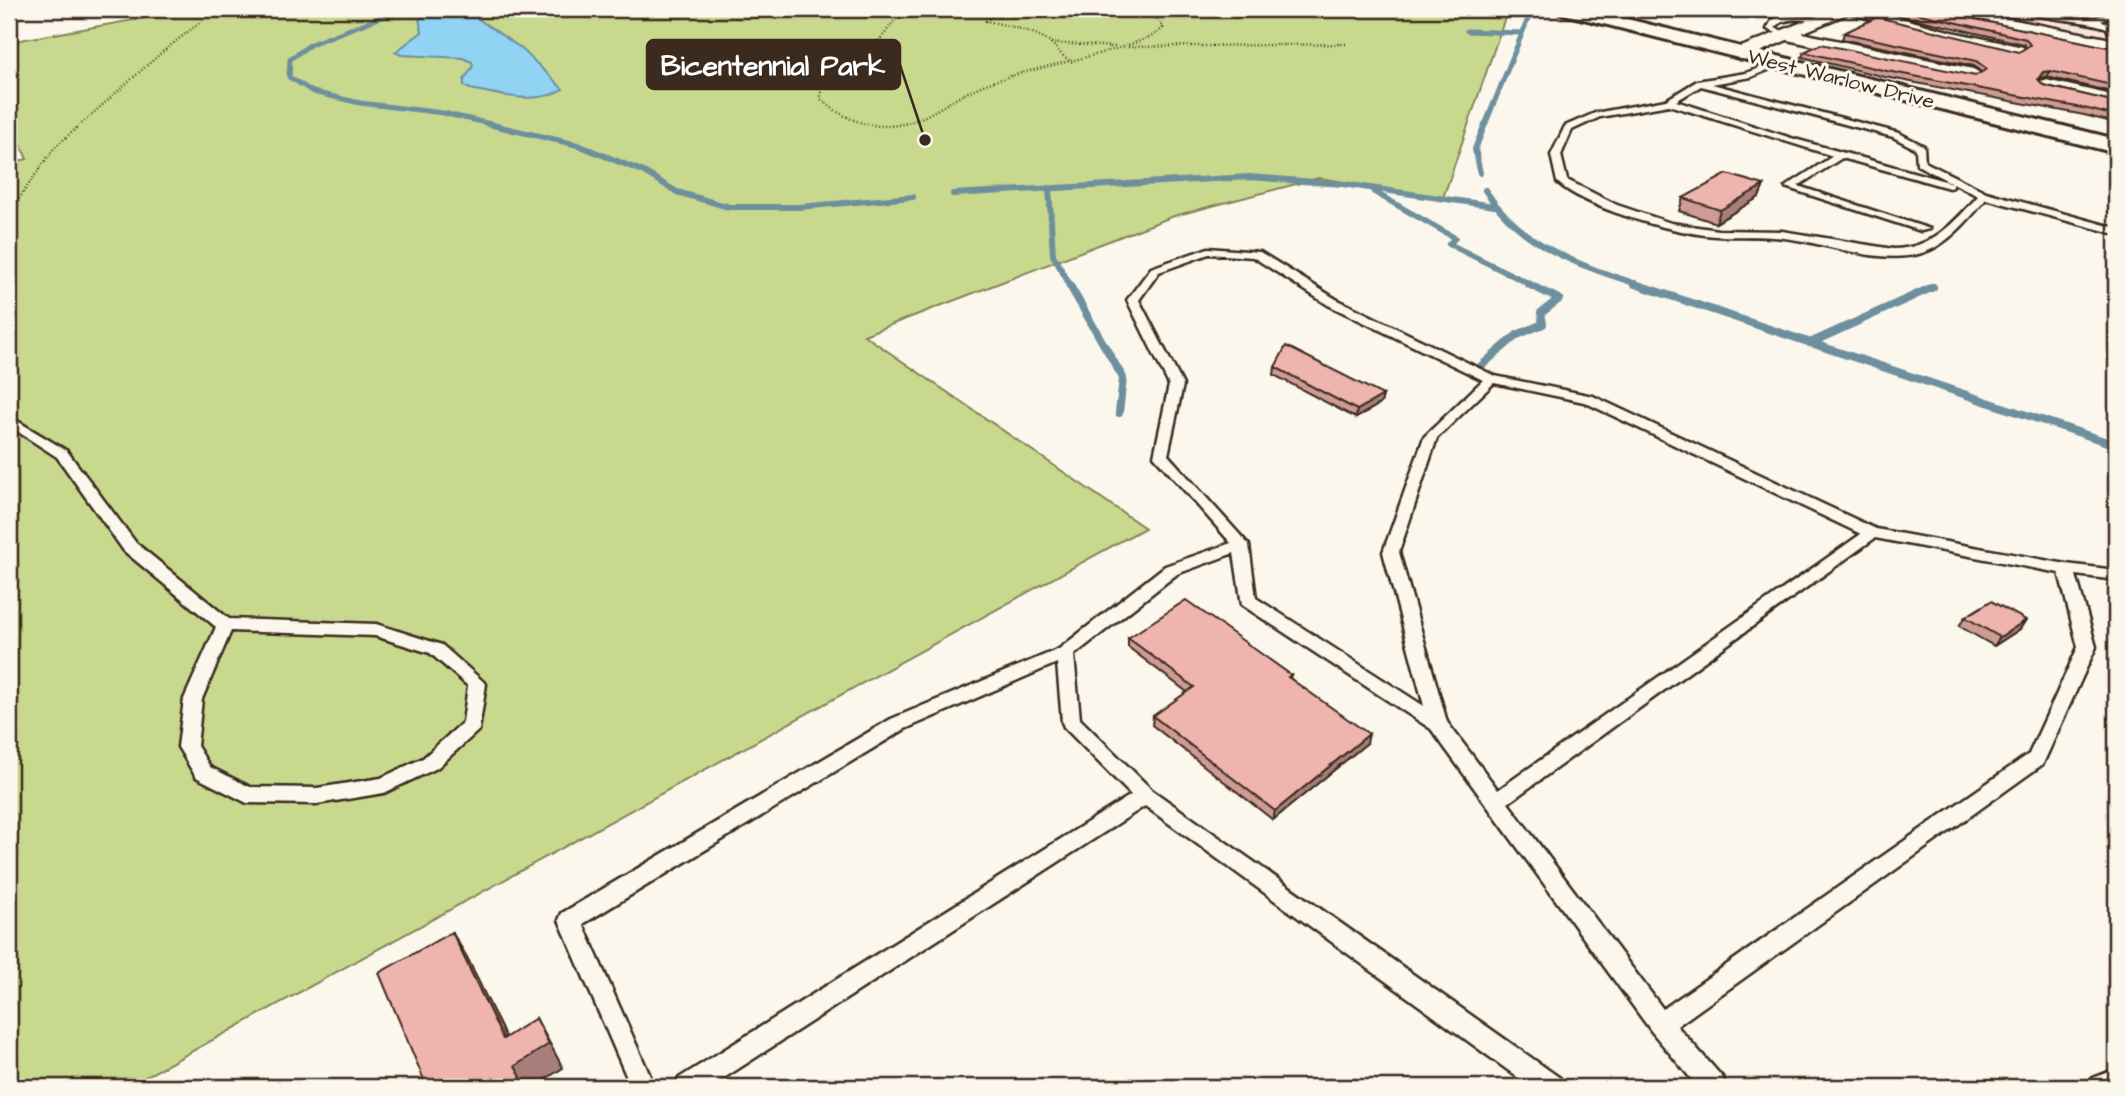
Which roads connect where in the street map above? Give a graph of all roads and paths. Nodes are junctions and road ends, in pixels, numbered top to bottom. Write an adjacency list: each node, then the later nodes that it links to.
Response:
1 (217, 9): 32 (path)
2 (911, 9): 22 (path)
3 (955, 9): 13 (path)
4 (1014, 9): 13 (path)
5 (1135, 9): 19 (path)
6 (1566, 9): 21 (street, West Warlow Drive)
7 (1749, 9): 15 (lane)
8 (1846, 9): 15 (street)
9 (1852, 9): 20 (street)
10 (1938, 9): 16 (street)
11 (2024, 9): 14 (lane)
12 (2116, 10): 14 (lane)
13 (995, 14): 17 (path)
14 (2088, 19): 16 (lane)
15 (1785, 26): 21 (street); 24 (street)
16 (2111, 39)
17 (1051, 43): 19 (path); 22 (path)
18 (1346, 44): 19 (path)
19 (1122, 47): 22 (path)
20 (2017, 50)
21 (1740, 54): 23 (street, West Warlow Drive)
22 (1073, 62)
23 (1777, 63): 25 (lane); 29 (street, West Warlow Drive)
24 (1973, 74)
25 (1700, 83): 28 (lane); 31 (lane)
26 (2046, 85): 27 (street)
27 (2116, 101)
28 (1669, 102): 30 (lane); 31 (lane)
29 (2116, 146)
30 (1841, 155): 31 (lane); 33 (lane)
31 (1984, 195): 34 (lane)
32 (9, 213)
33 (1925, 229)
34 (2116, 231)
35 (1491, 379): 37 (lane); 38 (lane); 43 (lane)
36 (9, 420): 41 (lane)
37 (1872, 533): 39 (lane); 45 (lane)
38 (1241, 545): 42 (lane); 43 (lane)
39 (2066, 569): 40 (lane); 46 (lane)
40 (2116, 575)
41 (225, 625): 41 (lane)
42 (1065, 653): 44 (lane); 48 (lane)
43 (1438, 724): 45 (lane)
44 (1145, 796): 49 (lane); 50 (lane)
45 (1495, 802): 46 (lane)
46 (1660, 1024): 51 (lane)
47 (2116, 1081): 52 (lane)
48 (643, 1087)
49 (688, 1087)
50 (1551, 1087)
51 (1714, 1087)
52 (2102, 1087)

